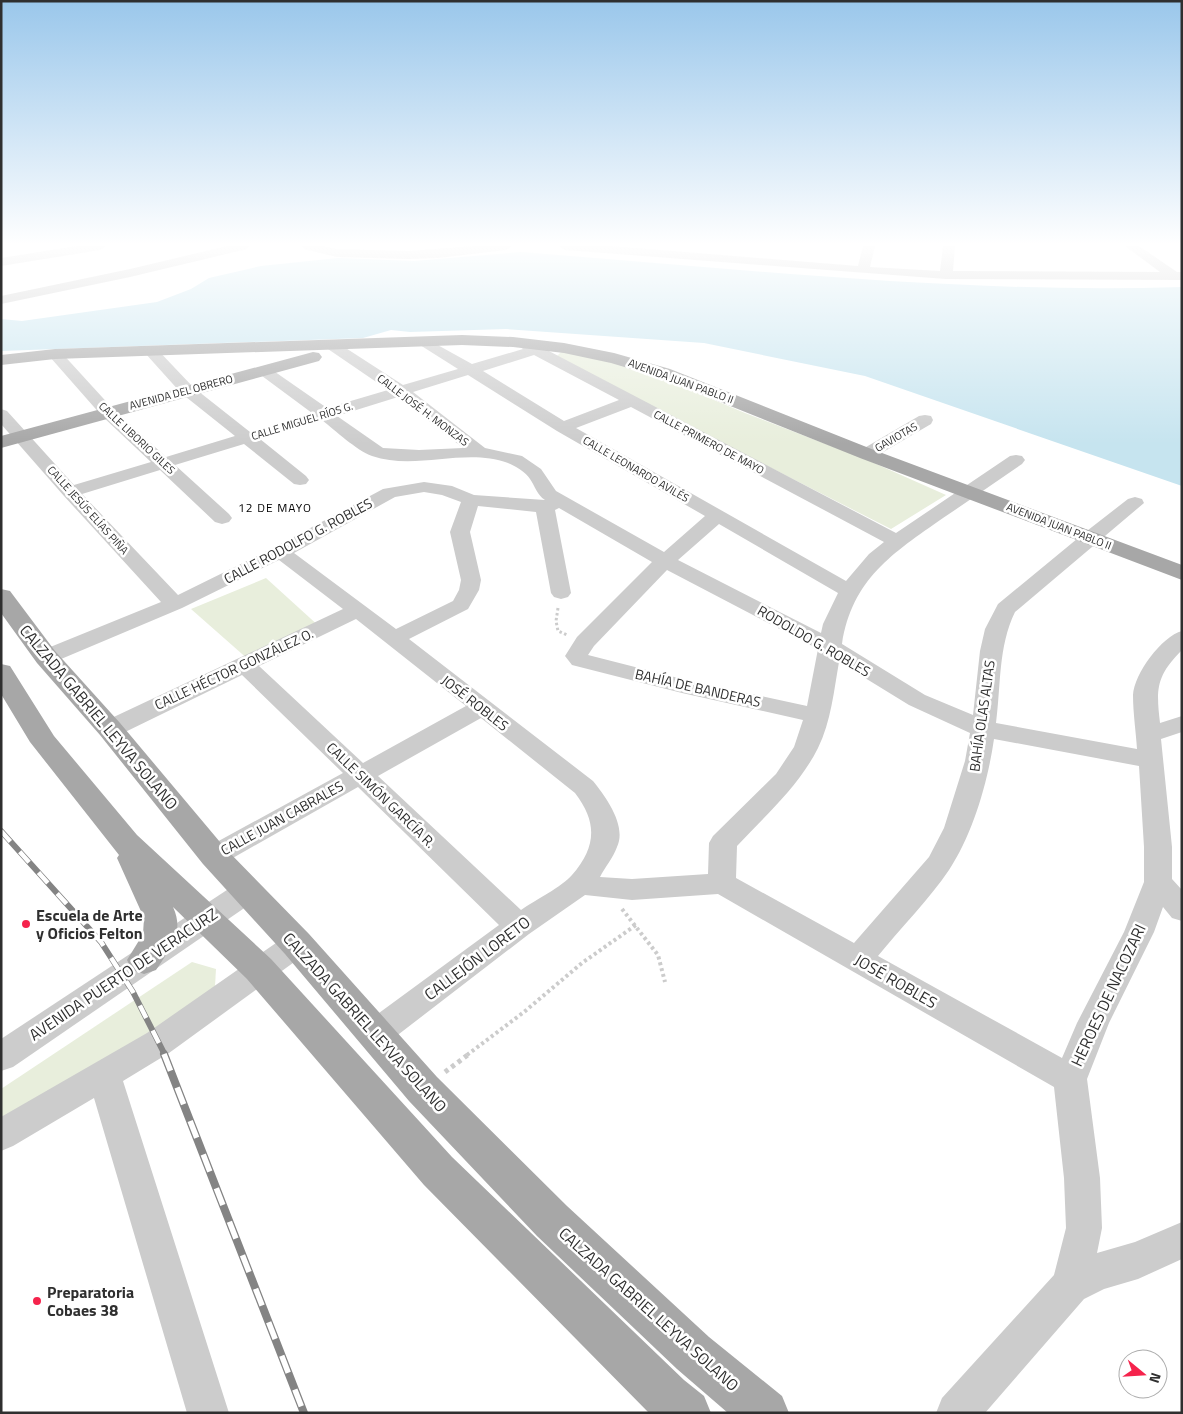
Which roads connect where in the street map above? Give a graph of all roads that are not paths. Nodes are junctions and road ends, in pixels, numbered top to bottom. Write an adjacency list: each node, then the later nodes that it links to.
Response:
1 (425, 342): 2 (main road, AVENIDA JUAN PABLO II); 3 (main road, AVENIDA JUAN PABLO II); 9 (street, CALLE LEONARDO AVILÉS)
2 (361, 345): 4 (main road, AVENIDA DEL OBRERO)
3 (528, 346): 9 (street, CALLE MIGUEL RÍOS G.); 12 (street, CALLE PRIMERO DE MAYO); 22 (main road, AVENIDA JUAN PABLO II)
4 (336, 348): 5 (main road); 8 (main road, AVENIDA DEL OBRERO); 11 (street, CALLE JOSÉ H. MONZAS)
5 (150, 350): 6 (main road); 10 (street)
6 (55, 354): 7 (main road); 13 (street, CALLE LIBORIO GILES)
7 (1, 360)
8 (263, 370): 10 (main road, AVENIDA DEL OBRERO); 15 (street)
9 (470, 370): 11 (street, CALLE MIGUEL RÍOS G.); 17 (street, CALLE LEONARDO AVILÉS)
10 (187, 390): 13 (main road, AVENIDA DEL OBRERO); 19 (street)
11 (401, 391): 15 (street, CALLE MIGUEL RÍOS G.); 21 (street, CALLE JOSÉ H. MONZAS)
12 (632, 401): 17 (street); 34 (street, CALLE PRIMERO DE MAYO)
13 (107, 412): 18 (main road, AVENIDA DEL OBRERO); 24 (street, CALLE LIBORIO GILES)
14 (1, 414): 18 (street, CALLE JESÚS ELÍAS PIÑA)
15 (324, 414): 19 (street, CALLE MIGUEL RÍOS G.); 21 (street)
16 (925, 420): 22 (street, GAVIOTAS)
17 (563, 427): 31 (street, CALLE LEONARDO AVILÉS)
18 (22, 436): 20 (main road, AVENIDA DEL OBRERO); 26 (street, CALLE JESÚS ELÍAS PIÑA)
19 (246, 438): 24 (street, CALLE MIGUEL RÍOS G.); 25 (street)
20 (1, 442)
21 (482, 454): 30 (street, RODOLDO G. ROBLES)
22 (867, 454): 27 (main road, AVENIDA JUAN PABLO II)
23 (1016, 460): 27 (street)
24 (164, 463): 26 (street, CALLE MIGUEL RÍOS G.); 32 (street, CALLE LIBORIO GILES)
25 (300, 480)
26 (70, 492): 41 (street, CALLE JESÚS ELÍAS PIÑA)
27 (971, 492): 33 (main road, AVENIDA JUAN PABLO II); 34 (street)
28 (471, 500): 30 (street, CALLE RODOLFO G. ROBLES); 35 (street, CALLE RODOLFO G. ROBLES); 43 (street)
29 (1135, 503): 33 (street, BAHÍA OLAS ALTAS)
30 (553, 504): 36 (street, RODOLDO G. ROBLES); 39 (street)
31 (717, 516): 36 (street); 38 (street, CALLE LEONARDO AVILÉS)
32 (222, 518)
33 (1090, 538): 37 (main road, AVENIDA JUAN PABLO II); 53 (street, BAHÍA OLAS ALTAS)
34 (896, 542): 38 (street)
35 (280, 552): 41 (street, CALLE RODOLFO G. ROBLES); 42 (street, JOSÉ ROBLES)
36 (665, 561): 45 (street, RODOLDO G. ROBLES); 50 (street, BAHÍA DE BANDERAS)
37 (1182, 573)
38 (849, 591): 45 (street)
39 (561, 592)
40 (1, 596): 46 (main road, CALZADA GABRIEL LEYVA SOLANO)
41 (175, 604): 46 (street, CALLE RODOLFO G. ROBLES)
42 (358, 610): 43 (street, JOSÉ ROBLES); 47 (street, CALLE HÉCTOR GONZÁLEZ O.)
43 (394, 638): 49 (street, JOSÉ ROBLES)
44 (1182, 638): 54 (street, HEROES DE NACOZARI)
45 (829, 646): 50 (street); 53 (street, RODOLDO G. ROBLES)
46 (46, 657): 52 (main road, CALZADA GABRIEL LEYVA SOLANO)
47 (244, 664): 52 (street, CALLE HÉCTOR GONZÁLEZ O.); 55 (street, CALLE SIMÓN GARCÍA R.)
48 (1, 672): 56 (main road)
49 (481, 708): 55 (street, CALLE JUAN CABRALES); 60 (street, JOSÉ ROBLES)
50 (816, 715): 59 (street)
51 (1182, 724): 54 (street)
52 (110, 729): 57 (main road, CALZADA GABRIEL LEYVA SOLANO)
53 (983, 729): 54 (street, RODOLDO G. ROBLES); 66 (street, BAHÍA OLAS ALTAS)
54 (1149, 748): 58 (street, HEROES DE NACOZARI)
55 (360, 775): 57 (street, CALLE JUAN CABRALES); 64 (street, CALLE SIMÓN GARCÍA R.)
56 (126, 843): 63 (main road); 67 (main road)
57 (214, 856): 61 (main road, CALZADA GABRIEL LEYVA SOLANO)
58 (1158, 882): 62 (street); 72 (street, HEROES DE NACOZARI)
59 (722, 883): 60 (street); 66 (street, JOSÉ ROBLES)
60 (593, 887): 64 (street, CALLEJÓN LORETO)
61 (246, 892): 63 (street, AVENIDA PUERTO DE VERACURZ); 65 (main road, CALZADA GABRIEL LEYVA SOLANO)
62 (1182, 910)
63 (205, 918): 67 (street, AVENIDA PUERTO DE VERACURZ); 68 (main road)
64 (519, 926): 69 (street, CALLEJÓN LORETO)
65 (297, 944): 68 (street); 69 (main road, CALZADA GABRIEL LEYVA SOLANO)
66 (858, 959): 72 (street, JOSÉ ROBLES)
67 (144, 960): 70 (street, AVENIDA PUERTO DE VERACURZ)
68 (259, 969): 71 (street); 77 (main road)
69 (375, 1034): 78 (main road, CALZADA GABRIEL LEYVA SOLANO)
70 (1, 1057)
71 (104, 1074): 73 (street); 76 (street)
72 (1070, 1079): 75 (street, HEROES DE NACOZARI)
73 (1, 1135)
74 (1182, 1240): 75 (street)
75 (1070, 1285): 79 (street, HEROES DE NACOZARI)
76 (208, 1413)
77 (687, 1413)
78 (765, 1413)
79 (957, 1413)

